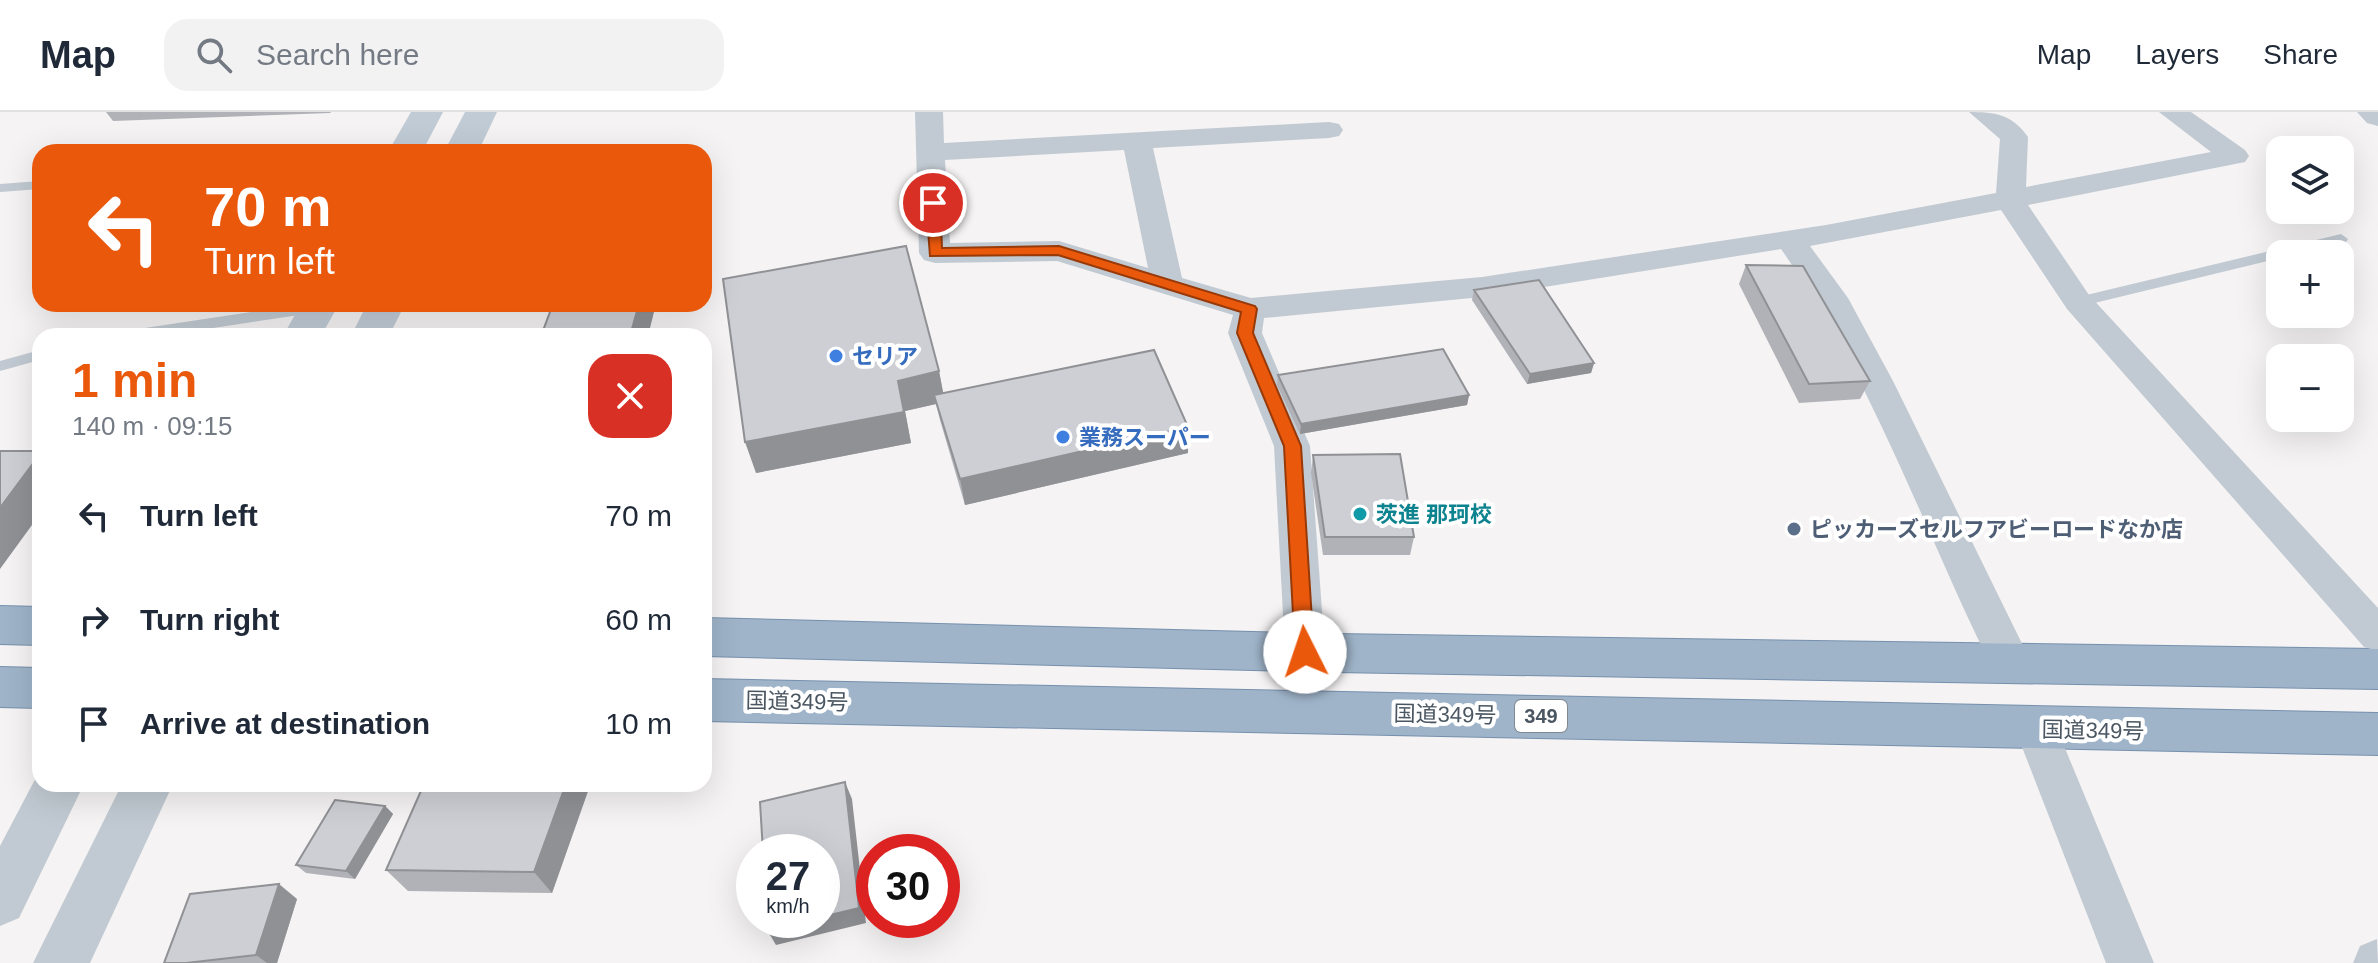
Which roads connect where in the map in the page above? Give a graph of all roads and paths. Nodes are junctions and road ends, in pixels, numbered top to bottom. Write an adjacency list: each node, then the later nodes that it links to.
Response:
1 (427, 112): 11 (main road)
2 (481, 112): 12 (main road)
3 (929, 112): 14 (street)
4 (1082, 112): 13 (street)
5 (1983, 112): 17 (street)
6 (2173, 112): 17 (street)
7 (2373, 112): 8 (street)
8 (2378, 116)
9 (1329, 130): 10 (street)
10 (1137, 142): 13 (street); 20 (street)
11 (409, 144)
12 (465, 144)
13 (1087, 144): 14 (street)
14 (931, 152): 20 (street)
15 (32, 186): 16 (lane)
16 (0, 188)
17 (2010, 200): 18 (street); 21 (street)
18 (1789, 239): 22 (street); 32 (street)
19 (2341, 239): 21 (lane)
20 (1168, 286): 22 (street)
21 (2078, 302): 29 (street)
22 (1250, 309): 31 (street)
23 (314, 316): 24 (lane)
24 (201, 328)
25 (32, 357): 26 (lane)
26 (0, 366)
27 (0, 625): 28 (highway)
28 (32, 626)
29 (2378, 635)
30 (712, 637): 31 (highway)
31 (1305, 652): 32 (highway)
32 (2011, 664): 33 (highway)
33 (2378, 669)
34 (0, 687): 35 (highway)
35 (32, 688)
36 (712, 700): 37 (highway, 国道349号 / 349)
37 (2036, 729): 38 (highway, 国道349号 / 349); 43 (street)
38 (2378, 734)
39 (55, 792): 41 (street)
40 (144, 792): 42 (street)
41 (0, 900)
42 (61, 963)
43 (2130, 963)

